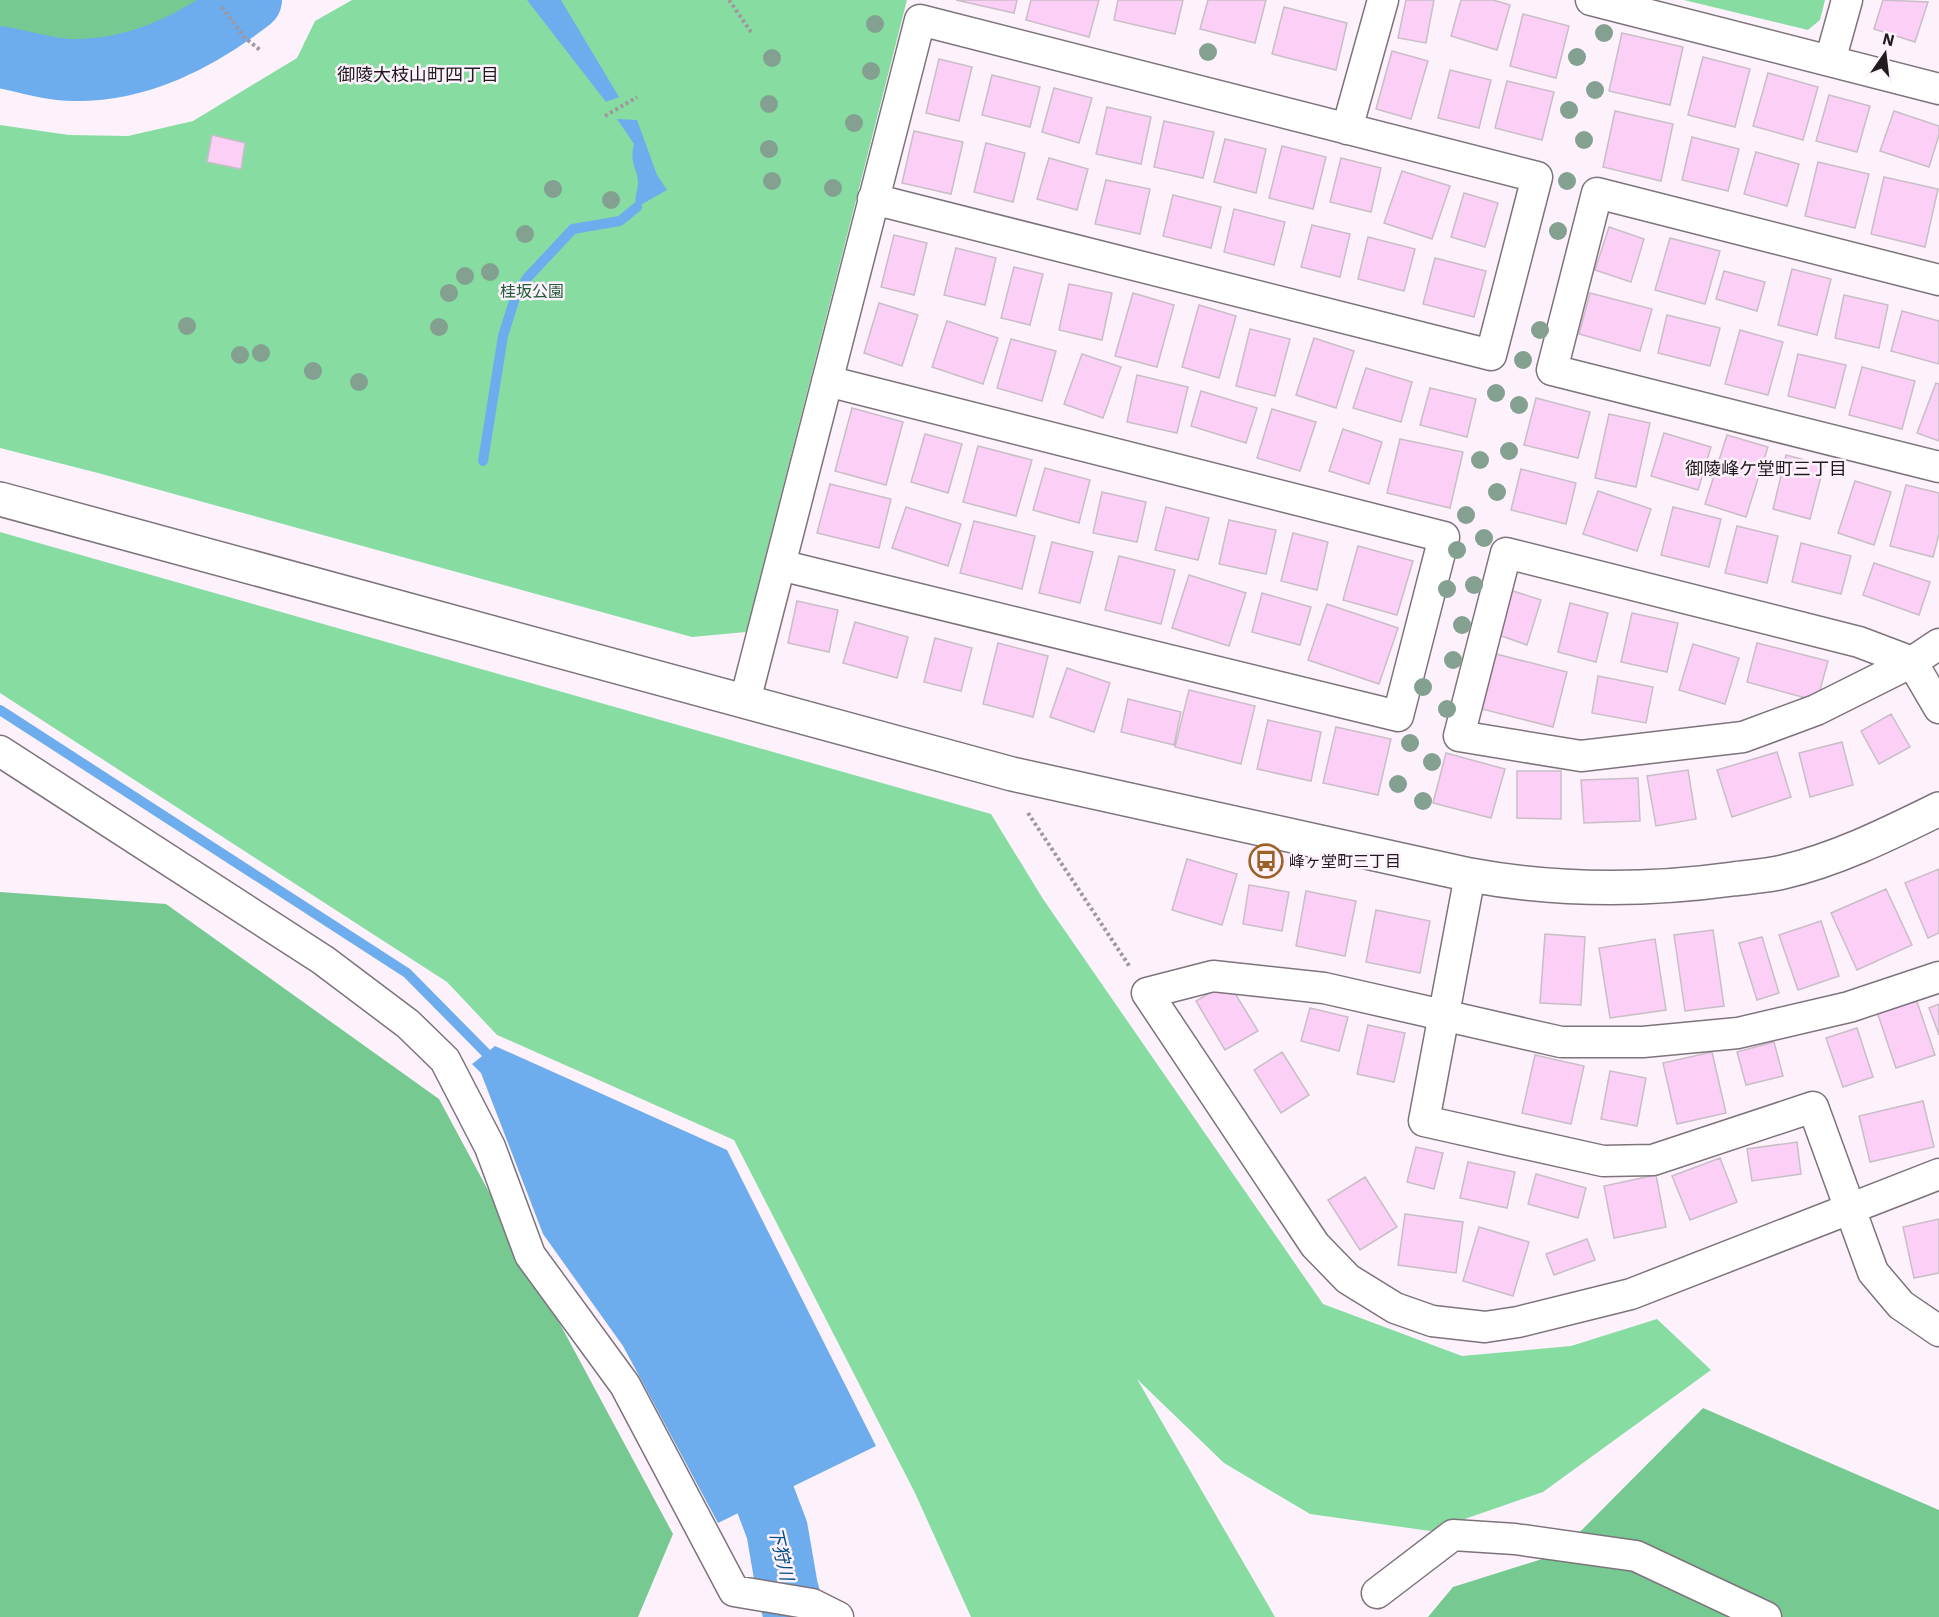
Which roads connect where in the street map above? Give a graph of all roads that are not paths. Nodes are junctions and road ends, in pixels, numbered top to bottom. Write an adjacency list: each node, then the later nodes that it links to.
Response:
1 (1383, 0): 6 (street)
2 (1591, 0): 4 (street)
3 (1847, 0): 4 (street)
4 (1830, 61): 5 (street)
5 (1939, 89)
6 (1347, 129): 7 (street); 7 (street)
7 (873, 200): 9 (street)
8 (1939, 280): 10 (street)
9 (827, 381): 12 (street); 12 (street)
10 (1939, 467)
11 (0, 499): 15 (street)
12 (780, 564): 15 (street)
13 (1939, 644): 14 (street)
14 (1912, 662): 14 (street); 16 (street)
15 (745, 701): 19 (street)
16 (1939, 708)
17 (0, 751): 26 (street)
18 (1939, 809): 19 (street)
19 (1470, 876): 21 (street)
20 (1939, 977): 21 (street)
21 (1444, 1016): 23 (street); 23 (street)
22 (1939, 1174): 23 (street)
23 (1850, 1208): 24 (street)
24 (1939, 1331)
25 (1377, 1593): 27 (street)
26 (838, 1617)
27 (1766, 1617)

